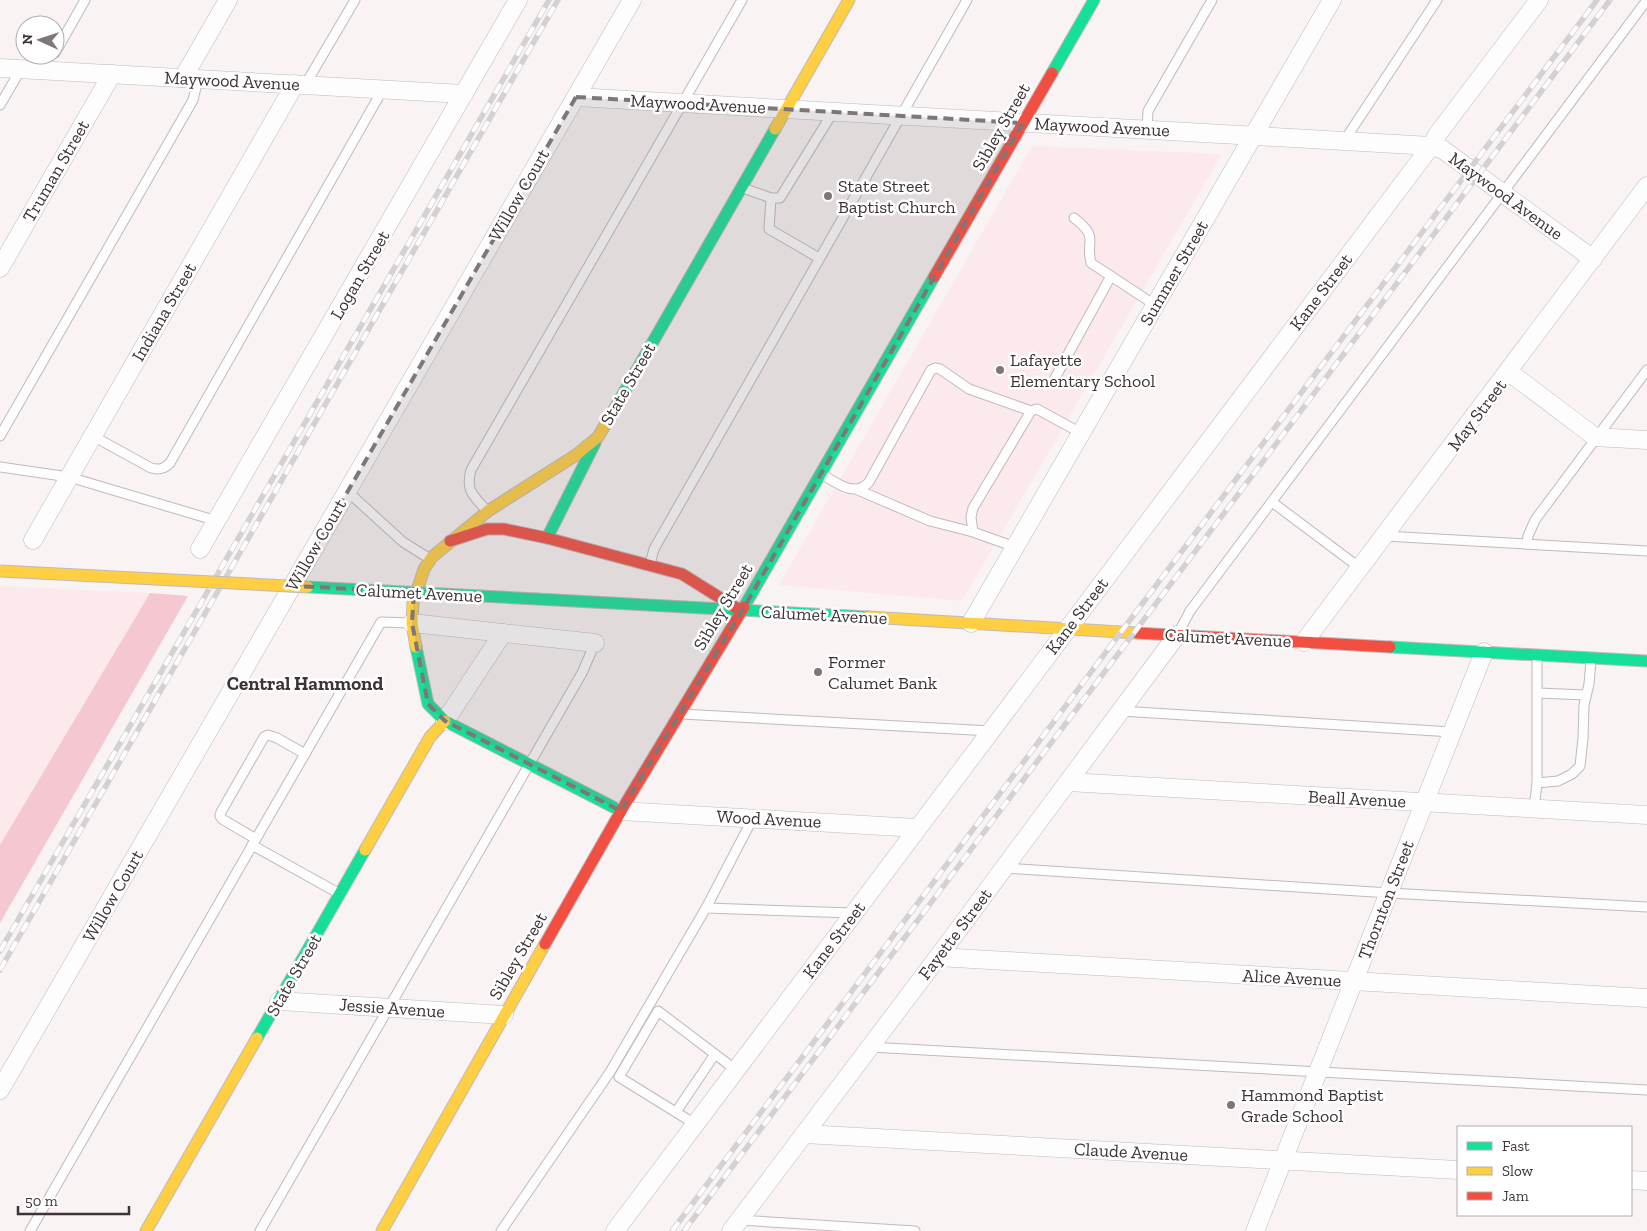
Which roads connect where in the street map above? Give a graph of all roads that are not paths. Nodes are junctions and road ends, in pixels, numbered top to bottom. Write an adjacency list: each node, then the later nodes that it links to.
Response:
1 (85, 0): 15 (lane)
2 (228, 0): 21 (street)
3 (355, 0): 22 (lane)
4 (518, 0): 24 (street, Logan Street)
5 (632, 0): 25 (street, Willow Court)
6 (742, 0): 26 (lane)
7 (849, 0): 28 (main road, State Street)
8 (968, 0): 30 (lane)
9 (1094, 0): 31 (main road, Sibley Street)
10 (1212, 0): 32 (lane)
11 (1332, 0): 33 (street, Summer Street)
12 (1437, 0): 34 (lane)
13 (1538, 0): 35 (street, Kane Street)
14 (1647, 0): 38 (lane)
15 (65, 35)
16 (48, 65): 19 (lane)
17 (0, 68): 18 (street, Maywood Avenue)
18 (21, 69): 19 (street, Maywood Avenue); 27 (lane)
19 (45, 70): 20 (street, Maywood Avenue)
20 (112, 74): 21 (street, Maywood Avenue); 43 (street, Truman Street)
21 (191, 78): 22 (street, Maywood Avenue); 51 (lane)
22 (300, 85): 23 (street, Maywood Avenue); 52 (street, Indiana Street)
23 (383, 89): 24 (street, Maywood Avenue); 52 (lane)
24 (464, 94): 63 (street, Logan Street)
25 (576, 97): 26 (street, Maywood Avenue); 60 (street, Willow Court)
26 (683, 103): 28 (street, Maywood Avenue); 62 (lane)
27 (0, 105)
28 (786, 109): 29 (street, Maywood Avenue); 37 (main road, State Street)
29 (833, 112): 30 (street, Maywood Avenue); 39 (lane)
30 (901, 116): 31 (street, Maywood Avenue); 41 (lane)
31 (1023, 122): 32 (street, Maywood Avenue); 57 (main road, Sibley Street)
32 (1147, 130): 33 (street, Maywood Avenue)
33 (1254, 136): 34 (street, Maywood Avenue); 45 (street, Summer Street)
34 (1344, 141): 35 (street, Maywood Avenue)
35 (1431, 146): 38 (street, Maywood Avenue); 80 (street, Kane Street)
36 (1647, 186): 42 (street, May Street)
37 (741, 188): 39 (lane); 53 (main road, State Street)
38 (1502, 192): 42 (street, Maywood Avenue); 61 (lane)
39 (772, 198): 41 (lane)
40 (1074, 218): 44 (lane)
41 (819, 258): 74 (lane)
42 (1592, 259): 47 (street, May Street)
43 (0, 268)
44 (1111, 276): 45 (lane); 48 (lane)
45 (1155, 304): 50 (street, Summer Street)
46 (1647, 370): 54 (lane)
47 (1509, 372): 54 (street); 65 (street, May Street)
48 (1054, 378)
49 (1031, 411): 50 (lane); 59 (lane); 64 (lane)
50 (1081, 433): 70 (street, Summer Street)
51 (0, 436)
52 (93, 436): 58 (street, Indiana Street)
53 (598, 436): 62 (main road, State Street); 66 (main road)
54 (1595, 438): 55 (street); 69 (lane)
55 (1647, 440)
56 (0, 467): 58 (lane)
57 (821, 474): 59 (lane); 77 (main road, Sibley Street)
58 (69, 477): 63 (lane); 67 (street, Indiana Street)
59 (858, 490): 64 (lane)
60 (347, 491): 73 (lane); 126 (street, Willow Court)
61 (1272, 502): 75 (lane); 82 (lane)
62 (488, 511): 68 (main road, State Street)
63 (217, 521): 71 (street, Logan Street)
64 (973, 532): 70 (lane)
65 (1384, 536): 69 (lane); 75 (street, May Street)
66 (547, 538): 68 (main road); 74 (main road)
67 (33, 540)
68 (450, 541): 73 (main road, State Street)
69 (1527, 544): 72 (lane)
70 (1015, 547): 79 (street, Summer Street)
71 (200, 549)
72 (1647, 551)
73 (430, 560): 78 (main road, State Street)
74 (650, 565): 77 (main road)
75 (1360, 568): 83 (street, May Street)
76 (0, 571): 77 (main road, Calumet Avenue, bridge)
77 (742, 611): 79 (main road, Calumet Avenue); 92 (main road, Sibley Street)
78 (412, 623): 81 (street, Calumet Avenue); 93 (main road, State Street); 96 (lane)
79 (971, 624): 80 (main road, Calumet Avenue)
80 (1068, 629): 82 (main road, Calumet Avenue); 94 (street, Kane Street)
81 (503, 633): 84 (street, Calumet Avenue); 93 (street, State Street)
82 (1177, 635): 83 (main road, Calumet Avenue); 91 (street, Fayette Street)
83 (1304, 642): 85 (main road, Calumet Avenue)
84 (595, 643): 97 (lane)
85 (1484, 652): 86 (main road, Calumet Avenue); 95 (street, Thornton Street)
86 (1537, 655): 87 (main road, Calumet Avenue); 89 (lane)
87 (1591, 658): 88 (main road, Calumet Avenue); 90 (lane)
88 (1647, 661)
89 (1538, 693): 90 (lane); 99 (lane)
90 (1586, 695): 99 (lane)
91 (1120, 712): 95 (lane); 98 (street, Fayette Street)
92 (680, 714): 94 (lane); 102 (main road, Sibley Street)
93 (445, 721): 97 (main road); 109 (main road, State Street)
94 (991, 731): 105 (street, Kane Street)
95 (1452, 732): 100 (street, Thornton Street)
96 (305, 754): 106 (lane); 106 (lane)
97 (530, 764): 102 (main road); 118 (lane)
98 (1068, 782): 100 (street, Beall Avenue); 107 (street, Fayette Street)
99 (1537, 782): 101 (lane)
100 (1424, 803): 101 (street, Beall Avenue); 108 (street, Thornton Street)
101 (1534, 809): 103 (street, Beall Avenue)
102 (621, 810): 104 (street, Wood Avenue); 120 (main road, Sibley Street)
103 (1647, 815)
104 (753, 818): 105 (street, Wood Avenue); 111 (lane)
105 (917, 828): 112 (street, Kane Street)
106 (254, 842): 109 (lane); 136 (lane)
107 (1004, 868): 108 (lane); 113 (street, Fayette Street)
108 (1389, 893): 110 (lane); 114 (street, Thornton Street)
109 (340, 894): 116 (main road, State Street)
110 (1647, 907)
111 (706, 908): 112 (lane); 117 (lane)
112 (853, 913): 123 (street, Kane Street)
113 (938, 957): 114 (street, Alice Avenue); 121 (street, Fayette Street)
114 (1354, 982): 115 (street, Alice Avenue); 124 (street, Thornton Street)
115 (1647, 998)
116 (279, 1001): 118 (street, Jessie Avenue); 137 (main road, State Street)
117 (649, 1005): 119 (lane); 125 (lane)
118 (390, 1008): 120 (street, Jessie Avenue); 138 (lane)
119 (658, 1011): 122 (lane); 125 (lane)
120 (504, 1015): 139 (main road, Sibley Street)
121 (869, 1047): 124 (lane); 130 (street, Fayette Street)
122 (715, 1054): 123 (lane); 128 (lane)
123 (736, 1070): 129 (street, Kane Street)
124 (1318, 1072): 127 (lane); 131 (street, Thornton Street)
125 (614, 1075): 128 (lane); 140 (lane)
126 (0, 1090)
127 (1647, 1090)
128 (676, 1112): 129 (lane)
129 (695, 1124): 141 (street, Kane Street)
130 (804, 1134): 131 (street, Claude Avenue); 135 (street, Fayette Street)
131 (1283, 1161): 132 (street, Claude Avenue); 143 (street, Thornton Street)
132 (1457, 1170)
133 (1632, 1180): 134 (street)
134 (1647, 1181)
135 (735, 1226): 142 (lane)
136 (30, 1231)
137 (146, 1231)
138 (260, 1231)
139 (382, 1231)
140 (501, 1231)
141 (615, 1231)
142 (915, 1231)
143 (1255, 1231)

